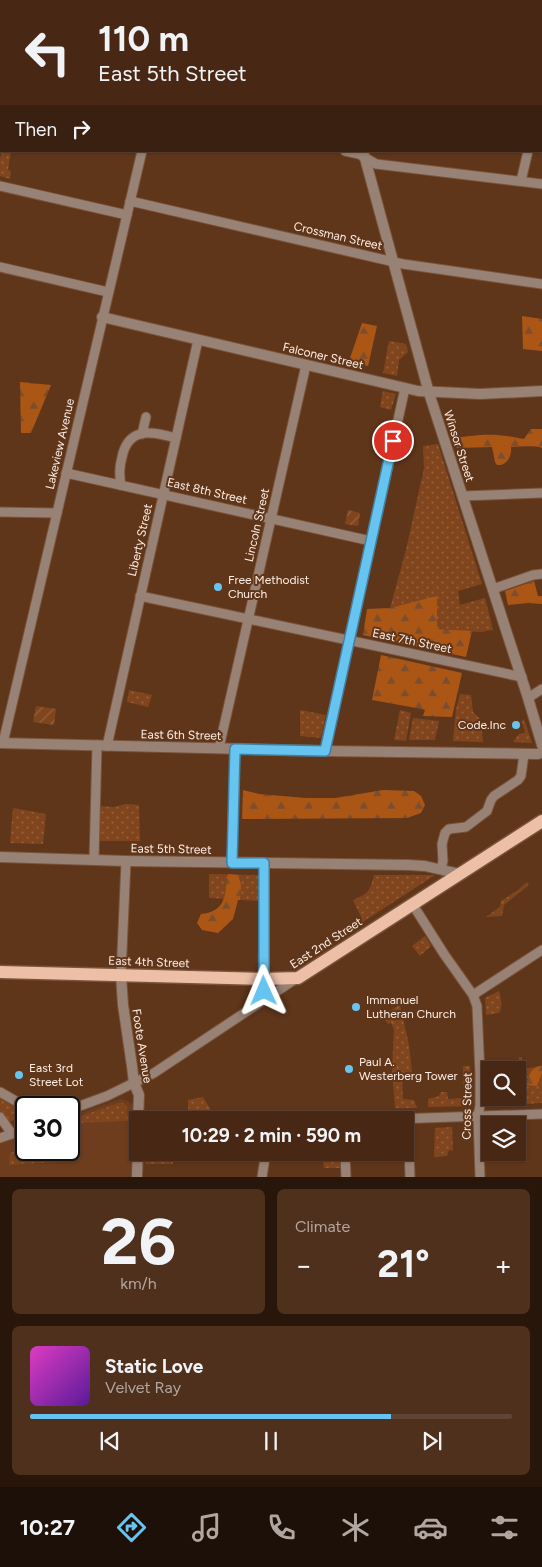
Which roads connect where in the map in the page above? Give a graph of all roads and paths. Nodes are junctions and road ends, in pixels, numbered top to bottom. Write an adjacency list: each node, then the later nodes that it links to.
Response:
1 (142, 152): 8 (street, Lakeview Avenue)
2 (350, 152): 4 (street)
3 (528, 152): 5 (street)
4 (364, 155): 5 (street); 10 (street, Winsor Street)
5 (522, 181): 6 (street)
6 (542, 184)
7 (0, 186): 9 (street)
8 (130, 201): 9 (street, Lakeview Avenue); 10 (street, Crossman Street)
9 (127, 215): 13 (street, Lakeview Avenue)
10 (393, 262): 12 (street, Crossman Street); 19 (street, Winsor Street)
11 (0, 267): 13 (street)
12 (542, 284)
13 (108, 292): 14 (street, Lakeview Avenue)
14 (102, 317): 15 (street, Falconer Street); 23 (street, Lakeview Avenue)
15 (198, 340): 16 (street, Falconer Street); 22 (street, Liberty Street)
16 (306, 365): 17 (street, Falconer Street); 30 (street, Lincoln Street)
17 (405, 388): 19 (street, Falconer Street); 31 (street)
18 (542, 391): 19 (street, Falconer Street)
19 (429, 393): 27 (street, Winsor Street)
20 (146, 417): 21 (street)
21 (142, 434): 22 (street); 24 (street)
22 (176, 438): 26 (street, Liberty Street)
23 (66, 473): 24 (street, East 8th Street); 29 (street, Lakeview Avenue)
24 (120, 485): 26 (street, East 8th Street)
25 (542, 493): 27 (street)
26 (164, 494): 30 (street, East 8th Street); 34 (street, Liberty Street)
27 (463, 496): 33 (street, Winsor Street)
28 (0, 512): 29 (street)
29 (56, 513): 40 (street, Lakeview Avenue)
30 (271, 519): 31 (street, East 8th Street); 35 (street, Lincoln Street)
31 (371, 542): 36 (street)
32 (542, 574): 33 (street)
33 (493, 589): 37 (street, Winsor Street)
34 (140, 596): 35 (street, East 7th Street); 43 (street, Liberty Street)
35 (248, 620): 36 (street, East 7th Street); 42 (street, Lincoln Street)
36 (350, 640): 37 (street, East 7th Street); 45 (street)
37 (522, 677): 39 (street, Winsor Street)
38 (542, 689): 39 (street)
39 (528, 698): 41 (street, Winsor Street)
40 (2, 743): 43 (street, East 6th Street)
41 (542, 745)
42 (219, 748): 43 (street, East 6th Street); 44 (street, East 6th Street)
43 (100, 749): 50 (street, Liberty Street)
44 (235, 749): 45 (street, East 6th Street); 52 (street)
45 (325, 751): 47 (street, East 6th Street)
46 (542, 753): 47 (street, East 6th Street)
47 (524, 754): 54 (street)
48 (542, 821): 55 (main road, East 2nd Street)
49 (0, 857): 50 (street, East 5th Street)
50 (94, 860): 51 (street, East 5th Street)
51 (126, 861): 52 (street, East 5th Street); 59 (street)
52 (232, 863): 53 (street, East 5th Street)
53 (264, 863): 54 (street, East 5th Street); 61 (street)
54 (441, 869): 55 (street, East 5th Street)
55 (460, 874): 56 (main road, East 2nd Street)
56 (412, 905): 60 (main road, East 2nd Street); 62 (street, Cross Street)
57 (542, 950): 62 (street)
58 (0, 972): 59 (main road, East 4th Street)
59 (121, 975): 61 (main road, East 4th Street); 64 (street, Foote Avenue)
60 (298, 978): 61 (main road, East 4th Street); 63 (street, East 2nd Street)
61 (263, 979): 63 (street)
62 (473, 995): 70 (street, Cross Street)
63 (256, 1006): 64 (street, East 2nd Street)
64 (134, 1083): 67 (street, East 2nd Street); 68 (street, Foote Avenue)
65 (0, 1092): 66 (street)
66 (15, 1101)
67 (80, 1106)
68 (138, 1111)
69 (542, 1114): 70 (street)
70 (478, 1116): 72 (street); 84 (street, Cross Street)
71 (0, 1117): 74 (street)
72 (414, 1119)
73 (15, 1133): 74 (street)
74 (12, 1134): 75 (street)
75 (0, 1138)
76 (137, 1161): 80 (street)
77 (265, 1161): 81 (street)
78 (345, 1161): 82 (street)
79 (409, 1161): 83 (street)
80 (136, 1177)
81 (262, 1177)
82 (346, 1177)
83 (410, 1177)
84 (480, 1177)

